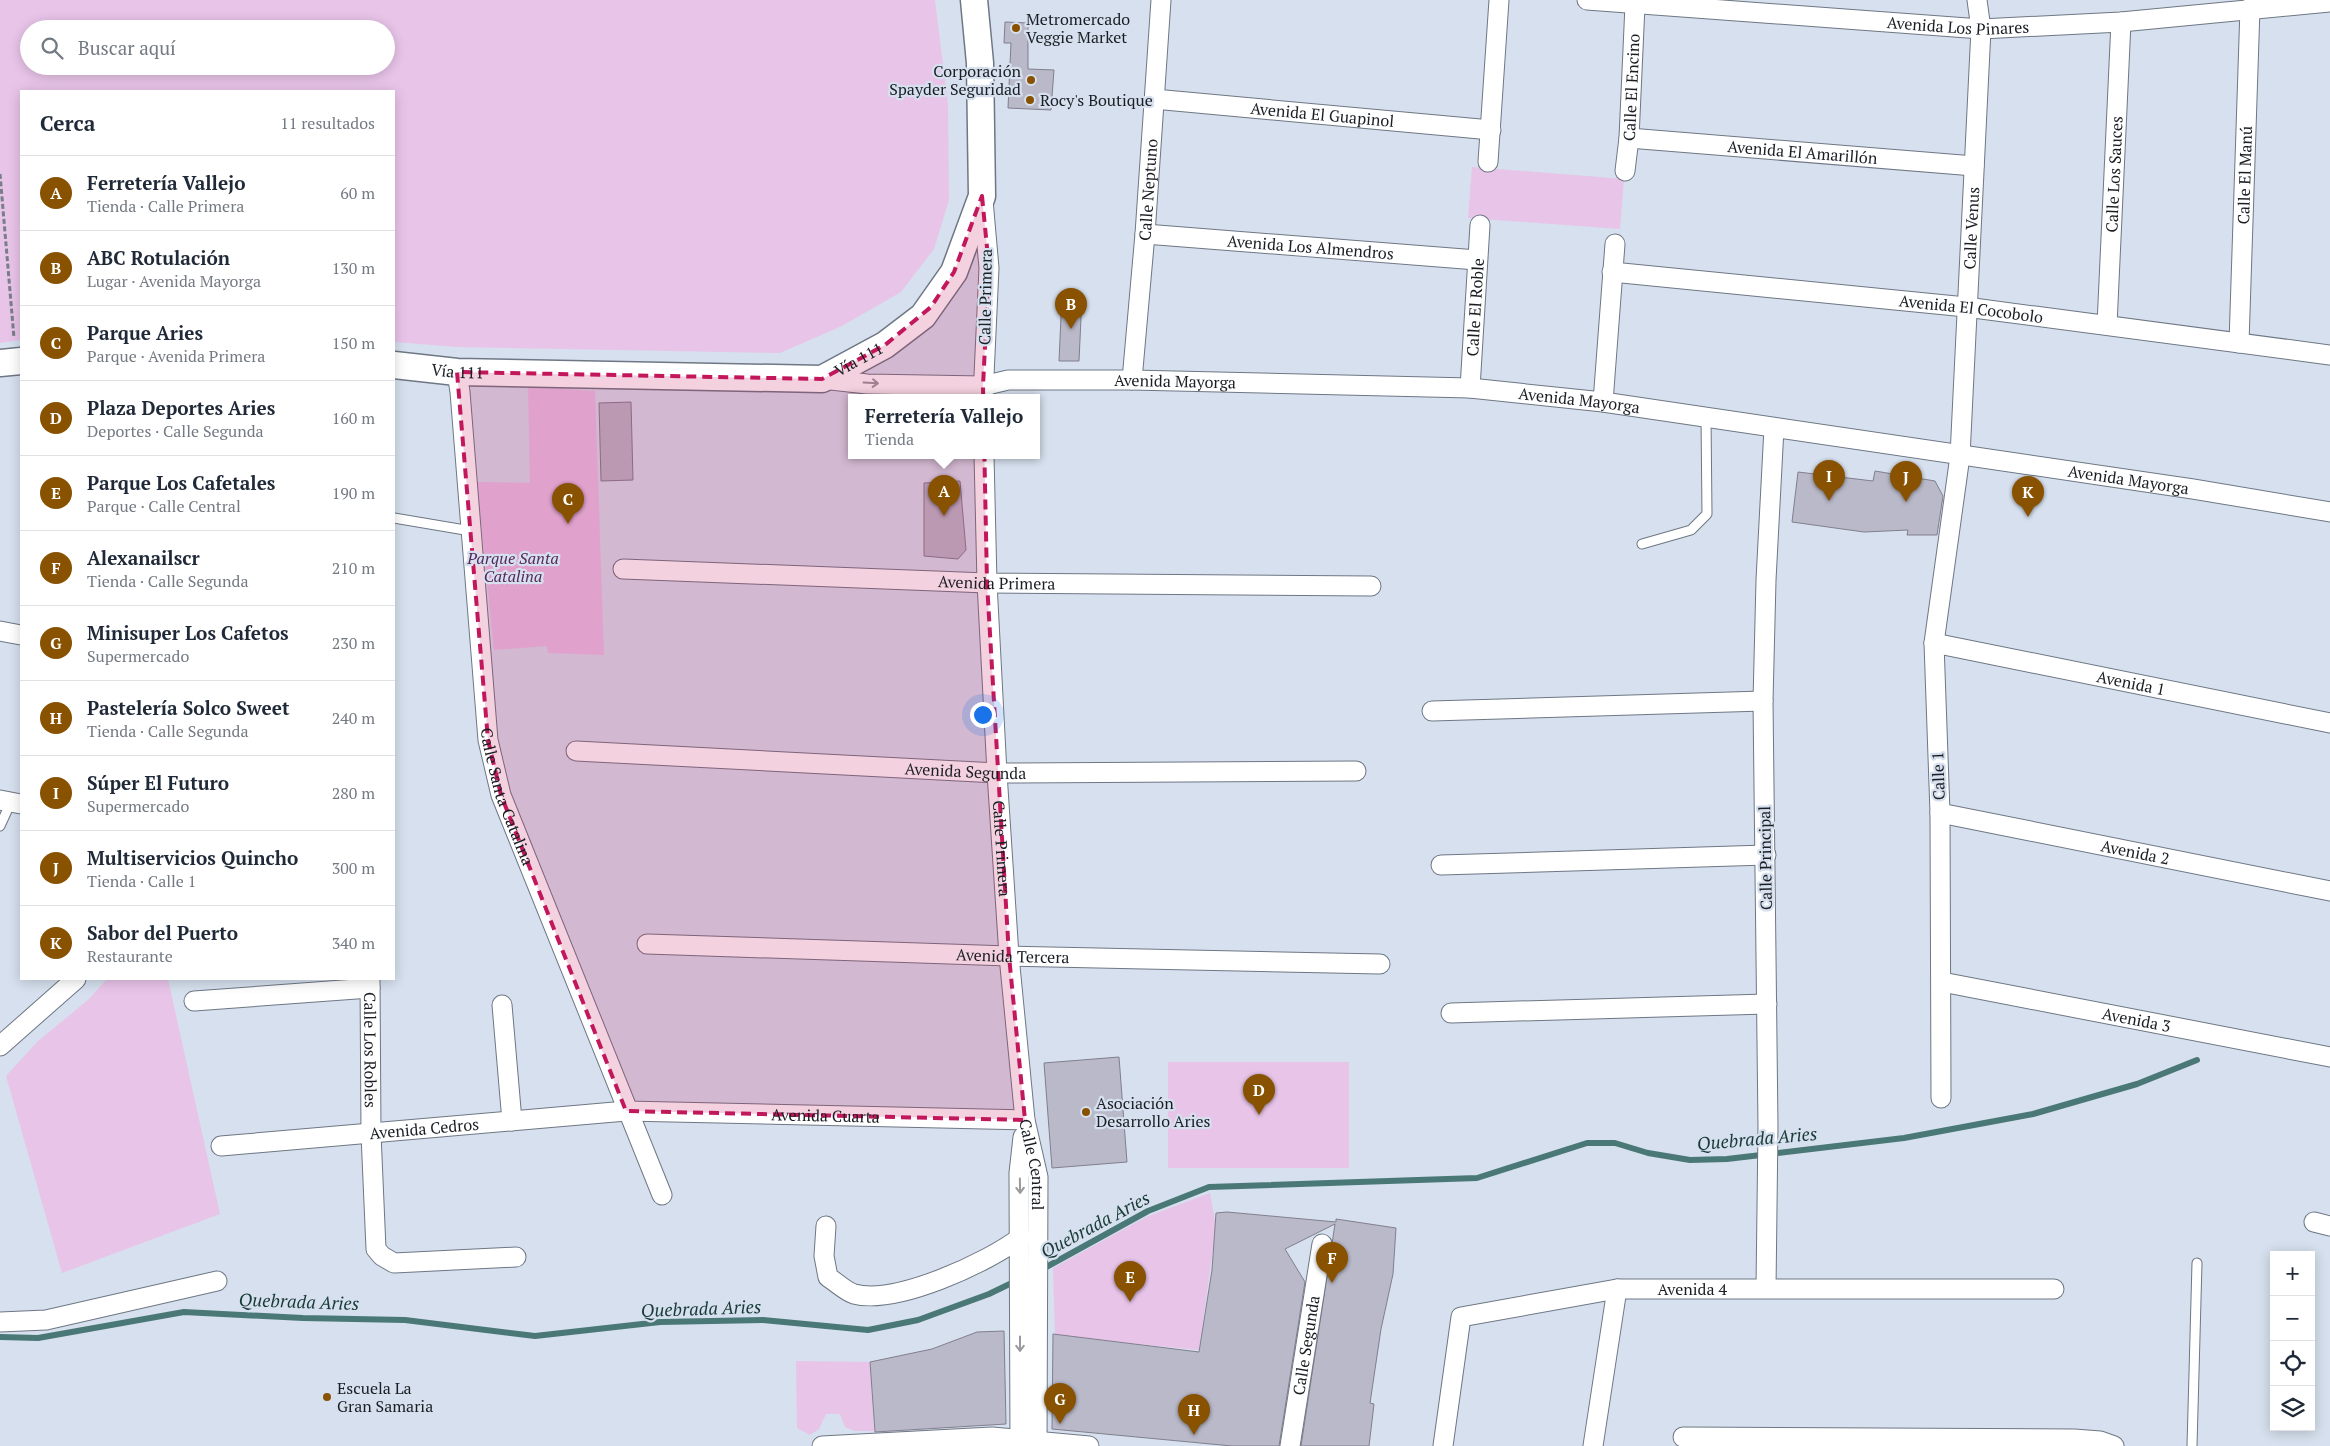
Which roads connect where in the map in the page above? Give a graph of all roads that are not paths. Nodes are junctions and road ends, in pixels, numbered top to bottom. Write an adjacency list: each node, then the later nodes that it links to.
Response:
1 (974, 0): 17 (main road, Vía 111)
2 (1160, 0): 11 (street, Calle Neptuno)
3 (1500, 0): 12 (street)
4 (1588, 0): 7 (street, Avenida Los Pinares)
5 (1977, 0): 10 (street, Calle Venus)
6 (2330, 2): 8 (street, Avenida Los Pinares)
7 (1636, 5): 10 (street, Avenida Los Pinares); 13 (street, Calle El Encino)
8 (2250, 8): 9 (street, Avenida Los Pinares); 25 (street, Calle El Manú)
9 (2121, 22): 10 (street, Avenida Los Pinares); 24 (street, Calle Los Sauces)
10 (1981, 29): 15 (street, Calle Venus)
11 (1154, 99): 12 (street, Avenida El Guapinol); 19 (street, Calle Neptuno)
12 (1491, 130): 14 (street)
13 (1629, 138): 15 (street, Avenida El Amarillón); 16 (street, Calle El Encino)
14 (1488, 162)
15 (1974, 166): 23 (street, Calle Venus)
16 (1625, 171)
17 (982, 196): 29 (main road, Vía 111); 32 (street, Calle Primera)
18 (1480, 225): 21 (street, Calle El Roble)
19 (1145, 234): 21 (street, Avenida Los Almendros); 30 (street, Calle Neptuno)
20 (1615, 244): 22 (street)
21 (1477, 260): 31 (street, Calle El Roble)
22 (1612, 272): 23 (street, Avenida El Cocobolo); 33 (street)
23 (1966, 307): 24 (street, Avenida El Cocobolo); 36 (street, Calle Venus)
24 (2107, 325): 25 (street, Avenida El Cocobolo)
25 (2239, 343): 26 (street, Avenida El Cocobolo)
26 (2330, 355)
27 (395, 365): 28 (main road, Vía 111)
28 (457, 372): 29 (main road, Vía 111); 40 (street, Calle Santa Catalina)
29 (822, 379): 32 (street, Avenida Mayorga, one-way to 32)
30 (1132, 380): 31 (street, Avenida Mayorga); 32 (street, Avenida Mayorga)
31 (1470, 388): 33 (street, Avenida Mayorga)
32 (983, 392)
33 (1602, 402): 34 (street, Avenida Mayorga)
34 (1706, 418): 35 (street, Avenida Mayorga); 41 (lane)
35 (1774, 428): 36 (street, Avenida Mayorga); 48 (street, Calle Principal)
36 (1960, 456): 38 (street, Avenida Mayorga); 47 (street, Calle 1)
37 (984, 459): 43 (street, Calle Primera)
38 (2330, 512)
39 (395, 518): 40 (lane)
40 (471, 531): 73 (street, Calle Santa Catalina)
41 (1642, 544)
42 (623, 569): 43 (street, Avenida Primera)
43 (987, 583): 44 (street, Avenida Primera); 53 (street, Calle Primera)
44 (1371, 586)
45 (0, 631): 46 (street)
46 (20, 635)
47 (1934, 643): 50 (street, Avenida 1); 55 (street, Calle 1)
48 (1763, 701): 49 (street); 57 (street, Calle Principal)
49 (1432, 711)
50 (2330, 723)
51 (576, 751): 53 (street, Avenida Segunda)
52 (1356, 771): 53 (street, Avenida Segunda)
53 (996, 773): 61 (street, Calle Primera)
54 (11, 802): 56 (lane)
55 (1940, 813): 59 (street, Avenida 2); 64 (street, Calle 1)
56 (0, 826)
57 (1766, 855): 58 (street); 68 (street, Calle Principal)
58 (1441, 865)
59 (2330, 890)
60 (647, 944): 61 (street, Avenida Tercera)
61 (1009, 956): 62 (street, Avenida Tercera); 74 (street, Calle Primera)
62 (1380, 964)
63 (75, 980): 70 (street)
64 (1942, 982): 71 (street, Avenida 3); 72 (street, Calle 1)
65 (370, 983): 66 (street); 76 (street, Calle Los Robles)
66 (194, 1001)
67 (502, 1004): 75 (street)
68 (1767, 1004): 69 (street); 86 (street, Calle Principal)
69 (1451, 1013)
70 (0, 1046)
71 (2330, 1057)
72 (1941, 1098)
73 (626, 1111): 74 (street, Avenida Cuarta); 75 (street, Avenida Cedros); 78 (street, Calle Santa Catalina)
74 (1025, 1120): 80 (street, Calle Central, one-way to 80); 83 (street, Calle Central)
75 (512, 1121): 76 (street, Avenida Cedros)
76 (371, 1134): 77 (street, Avenida Cedros); 82 (street, Calle Los Robles)
77 (221, 1146)
78 (662, 1196)
79 (826, 1226): 80 (street)
80 (1021, 1237): 83 (street, Calle Central)
81 (1322, 1244): 94 (street, Calle Segunda)
82 (516, 1257)
83 (1029, 1260): 91 (street, Calle Central)
84 (2197, 1264): 98 (lane)
85 (217, 1281): 89 (street)
86 (1766, 1288): 87 (street, Avenida 4); 88 (street, Avenida 4)
87 (1617, 1289): 95 (street, Avenida 4); 96 (street)
88 (2054, 1290)
89 (0, 1322)
90 (1683, 1436): 97 (street)
91 (1028, 1443): 92 (street); 93 (street)
92 (822, 1446)
93 (1089, 1446)
94 (1290, 1446)
95 (1443, 1446)
96 (1593, 1446)
97 (2114, 1446)
98 (2192, 1446)

